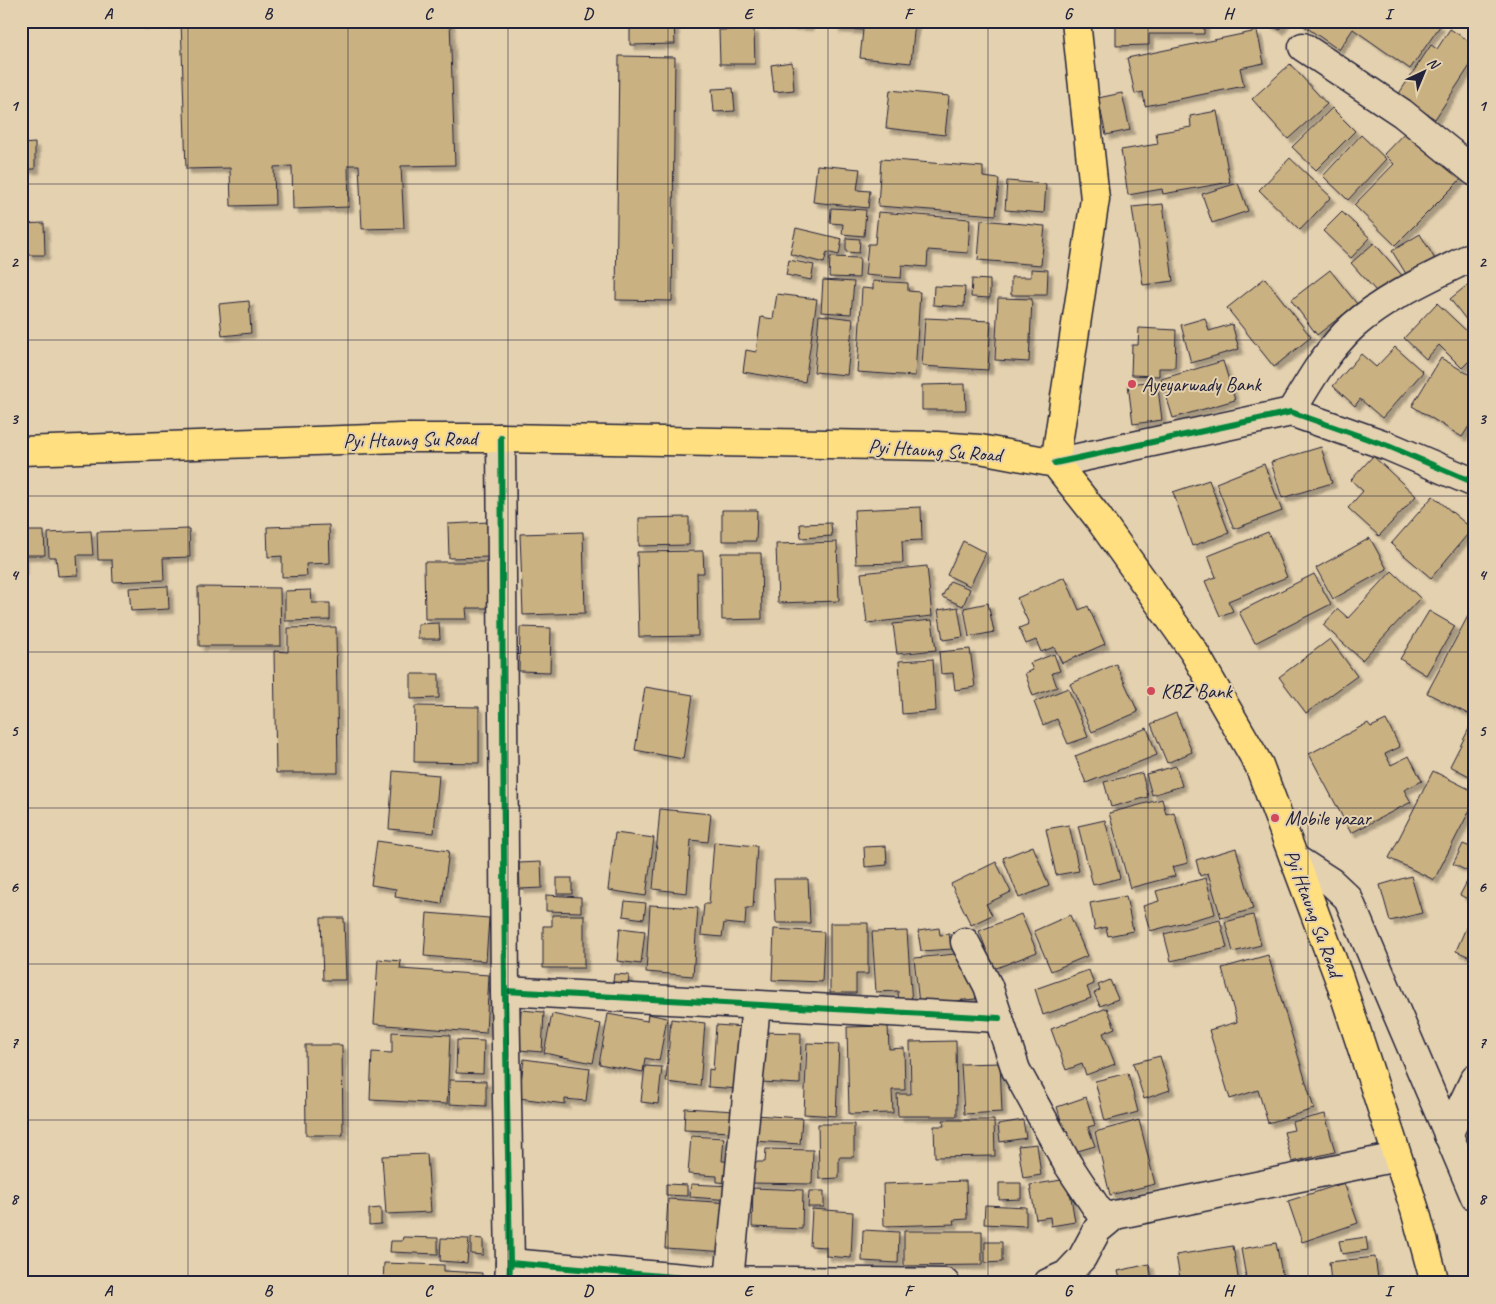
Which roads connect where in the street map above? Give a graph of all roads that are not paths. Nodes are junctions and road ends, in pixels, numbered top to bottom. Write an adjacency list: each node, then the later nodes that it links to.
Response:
1 (1076, 21): 8 (main road)
2 (1303, 47): 3 (street)
3 (1475, 172)
4 (1475, 255): 5 (street)
5 (1291, 412): 8 (street); 9 (street)
6 (501, 438): 7 (main road, Pyi Htaung Su Road); 8 (main road, Pyi Htaung Su Road); 12 (street)
7 (21, 451)
8 (1055, 463): 10 (main road, Pyi Htaung Su Road)
9 (1475, 483)
10 (1294, 858): 16 (street); 17 (main road, Pyi Htaung Su Road)
11 (965, 942): 14 (street)
12 (505, 991): 13 (street); 21 (street)
13 (756, 1005): 14 (street); 22 (street)
14 (999, 1018): 19 (street)
15 (1475, 1078): 16 (street)
16 (1448, 1135): 18 (street)
17 (1397, 1157): 19 (street); 26 (main road, Pyi Htaung Su Road)
18 (1475, 1197)
19 (1106, 1222): 20 (street)
20 (1082, 1270): 25 (street)
21 (509, 1273): 22 (street)
22 (714, 1281): 23 (street)
23 (889, 1282): 24 (street)
24 (945, 1283)
25 (1048, 1283)
26 (1436, 1283)

